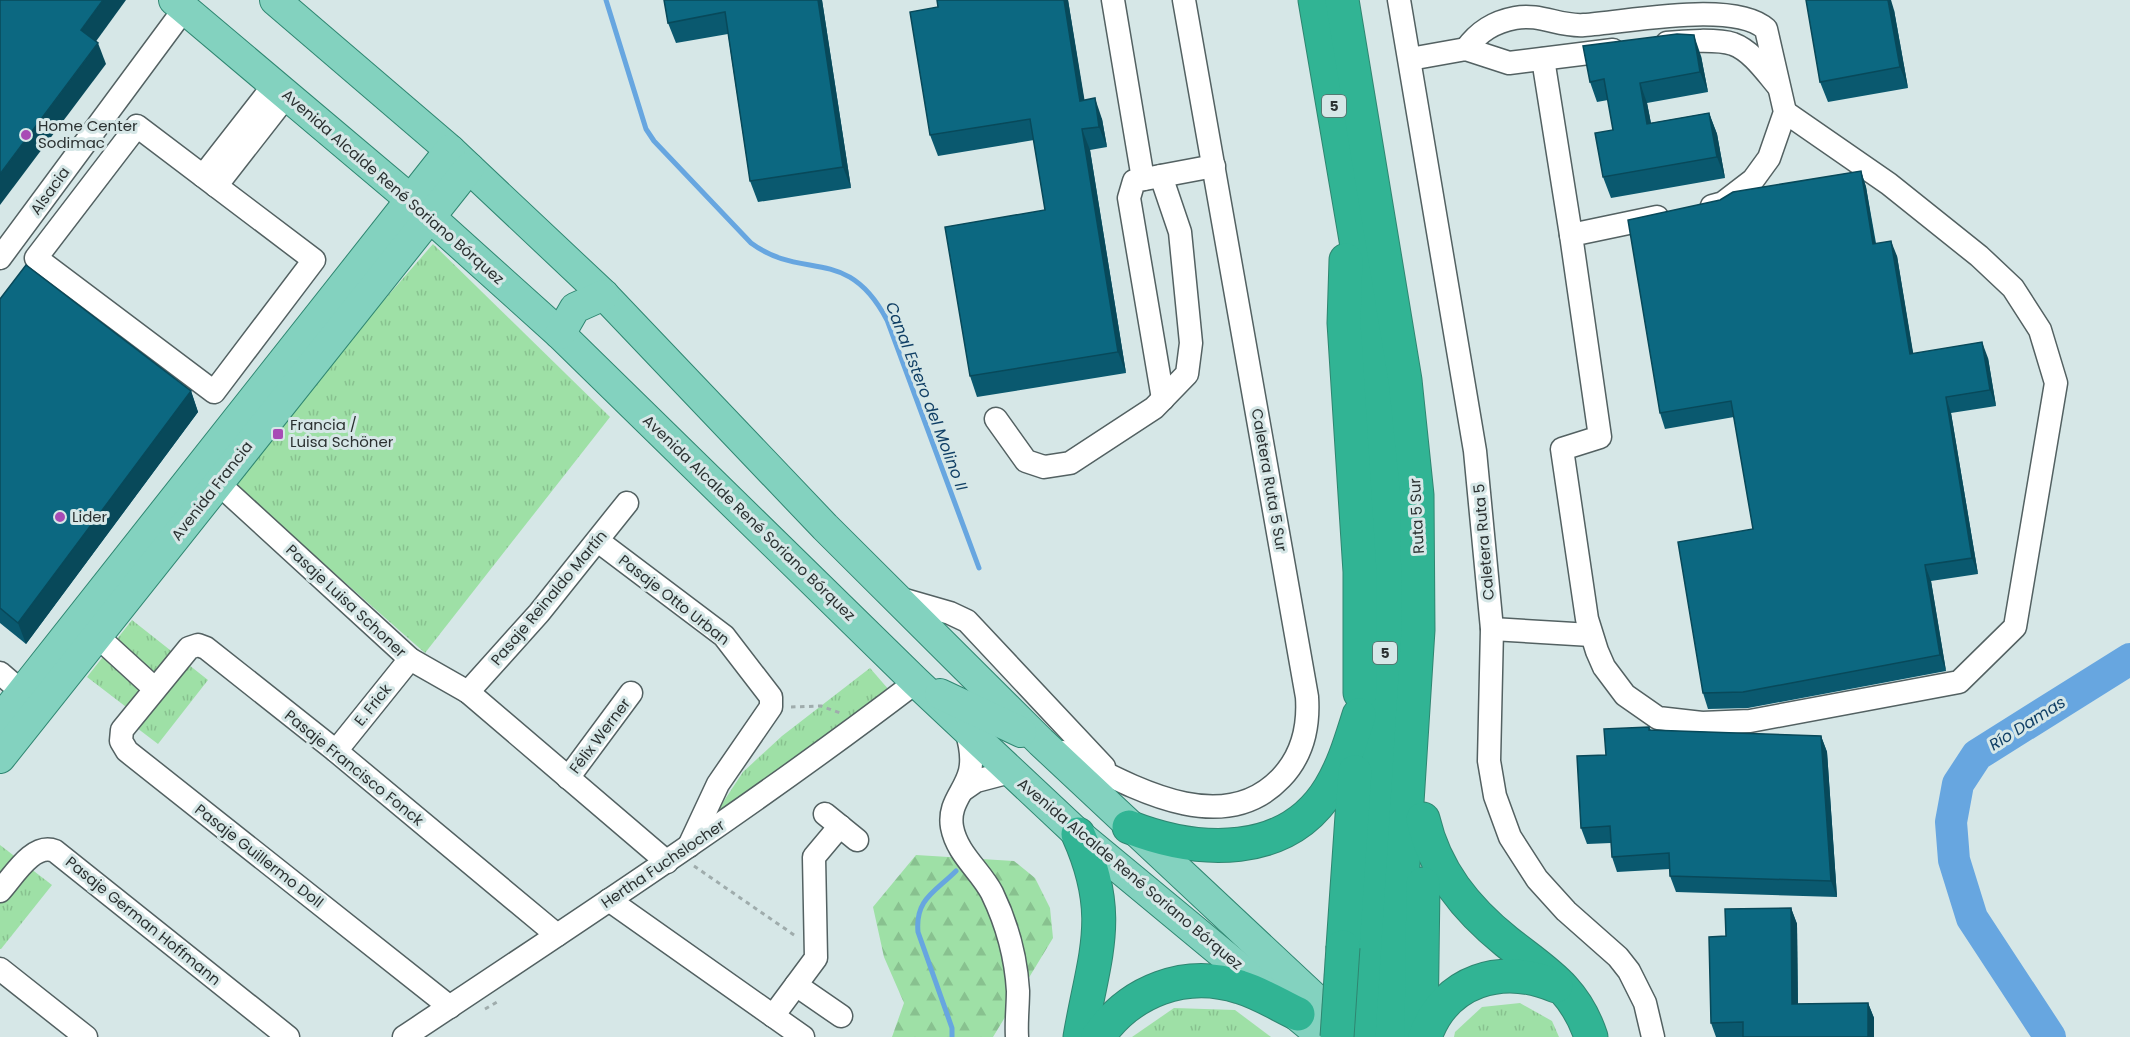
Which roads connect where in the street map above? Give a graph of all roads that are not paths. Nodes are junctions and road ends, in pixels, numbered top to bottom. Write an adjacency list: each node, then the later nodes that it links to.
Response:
1 (275, 0): 13 (main road, Avenida Alcalde René Soriano Bórquez)
2 (1113, 0): 15 (street)
3 (1184, 0): 14 (street, Caletera Ruta 5 Sur)
4 (1315, 0): 18 (highway, Ruta 5 Sur / 5)
5 (1342, 0): 33 (highway, Ruta 5 Sur / 5)
6 (1399, 0): 9 (street, Caletera Ruta 5)
7 (179, 4): 11 (main road, Avenida Alcalde René Soriano Bórquez); 20 (street, Alsacia)
8 (1466, 49): 9 (street); 10 (street); 12 (street)
9 (1410, 58): 32 (street, Caletera Ruta 5)
10 (1543, 59): 12 (street); 19 (street)
11 (281, 90): 16 (street); 17 (main road, Avenida Alcalde René Soriano Bórquez)
12 (1783, 101): 19 (street); 34 (street)
13 (459, 159): 17 (main road, Avenida Francia); 21 (main road, Avenida Alcalde René Soriano Bórquez)
14 (1214, 166): 15 (street); 50 (street, Caletera Ruta 5 Sur)
15 (1152, 178): 25 (street); 25 (street)
16 (210, 181): 22 (street); 22 (street)
17 (420, 209): 23 (main road, Avenida Alcalde René Soriano Bórquez); 24 (main road, Avenida Francia)
18 (1353, 211): 42 (highway); 61 (highway, Ruta 5 Sur / 5)
19 (1571, 235): 34 (street)
20 (0, 258)
21 (604, 295): 23 (main road); 30 (main road, Avenida Alcalde René Soriano Bórquez)
22 (266, 324): 24 (street)
23 (560, 334): 37 (main road, Avenida Alcalde René Soriano Bórquez)
24 (306, 352): 27 (main road, Avenida Francia)
25 (1163, 399): 26 (street)
26 (996, 419)
27 (209, 475): 31 (main road, Avenida Francia); 35 (street, Pasaje Luisa Schoner)
28 (627, 503): 29 (street, Pasaje Reinaldo Martín)
29 (598, 541): 40 (street, Pasaje Reinaldo Martín); 56 (street, Pasaje Otto Urban)
30 (896, 598): 45 (main road, Avenida Alcalde René Soriano Bórquez); 50 (street, Caletera Ruta 5 Sur)
31 (91, 628): 38 (street); 39 (main road, Avenida Francia); 43 (main road, Avenida Francia)
32 (1492, 629): 34 (street); 82 (street, Caletera Ruta 5)
33 (1418, 630): 52 (highway); 61 (highway, Ruta 5 Sur / 5)
34 (1591, 635)
35 (410, 659): 40 (street, Pasaje Luisa Schoner); 46 (street, E. Frick)
36 (0, 673): 39 (street)
37 (916, 682): 44 (main road, Avenida Alcalde René Soriano Bórquez); 45 (main road); 56 (street, Hertha Fuchslocher)
38 (154, 688): 46 (street, Pasaje Francisco Fonck); 64 (street, Pasaje Guillermo Doll)
39 (22, 692): 43 (main road, Avenida Francia)
40 (468, 692): 49 (street, Pasaje Luisa Schoner)
41 (631, 693): 49 (street, Félix Werner)
42 (1359, 715): 54 (highway); 77 (highway, bridge)
43 (12, 724): 47 (main road, Avenida Francia)
44 (966, 730): 48 (main road, Avenida Alcalde René Soriano Bórquez); 51 (street)
45 (1041, 742): 50 (street, Caletera Ruta 5 Sur); 54 (main road, Avenida Alcalde René Soriano Bórquez)
46 (336, 751): 59 (street, Pasaje Francisco Fonck)
47 (0, 758)
48 (1010, 772): 51 (street); 55 (main road, Avenida Alcalde René Soriano Bórquez)
49 (568, 778): 56 (street, Pasaje Luisa Schoner)
50 (1115, 779)
51 (963, 790): 73 (street)
52 (1423, 819): 63 (highway); 68 (highway)
53 (841, 827): 62 (street)
54 (1129, 827): 78 (main road, Avenida Alcalde René Soriano Bórquez)
55 (1078, 834): 65 (main road, Avenida Alcalde René Soriano Bórquez); 74 (highway)
56 (678, 854): 58 (street, Hertha Fuchslocher)
57 (0, 891): 70 (street, Pasaje German Hoffmann)
58 (609, 900): 59 (street, Hertha Fuchslocher); 66 (street)
59 (556, 935): 64 (street, Hertha Fuchslocher)
60 (0, 969): 69 (street)
61 (1381, 978): 79 (highway, Ruta 5 Sur / 5); 80 (highway, Ruta 5 Sur / 5)
62 (796, 985): 66 (street); 67 (street)
63 (1573, 996): 68 (highway); 81 (highway)
64 (450, 1006): 71 (street, Hertha Fuchslocher)
65 (1298, 1014): 75 (highway); 76 (main road, Avenida Alcalde René Soriano Bórquez)
66 (773, 1016): 72 (street)
67 (841, 1016)
68 (1423, 1029)
69 (86, 1037)
70 (288, 1037)
71 (404, 1037)
72 (803, 1037)
73 (1017, 1037)
74 (1080, 1037)
75 (1098, 1037)
76 (1323, 1037)
77 (1336, 1037)
78 (1356, 1037)
79 (1362, 1037)
80 (1392, 1037)
81 (1591, 1037)
82 (1653, 1037)

